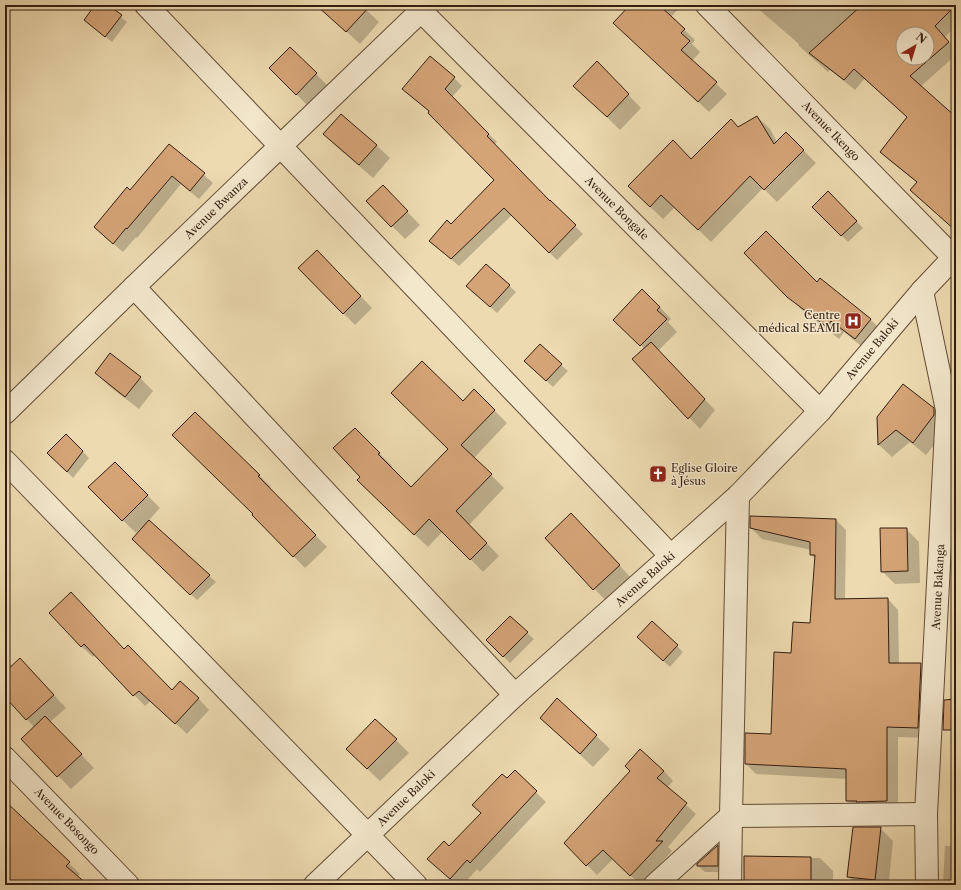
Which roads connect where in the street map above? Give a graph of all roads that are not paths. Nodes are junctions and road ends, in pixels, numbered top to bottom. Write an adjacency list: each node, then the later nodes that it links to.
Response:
1 (146, 5): 4 (street)
2 (707, 5): 5 (street, Avenue Ikengo)
3 (421, 7): 4 (street, Avenue Bwanza); 8 (street, Avenue Bongale)
4 (281, 146): 6 (street, Avenue Bwanza); 12 (street)
5 (955, 256): 7 (street, Avenue Baloki)
6 (134, 287): 9 (street, Avenue Bwanza); 13 (street)
7 (922, 291): 8 (street, Avenue Baloki); 15 (street, Avenue Bakanga)
8 (820, 411): 11 (street, Avenue Baloki)
9 (5, 413)
10 (5, 461): 17 (street)
11 (738, 496): 12 (street, Avenue Baloki); 16 (street)
12 (671, 556): 13 (street, Avenue Baloki)
13 (515, 695): 17 (street, Avenue Baloki)
14 (5, 758): 18 (street, Avenue Bosongo)
15 (926, 814): 16 (street); 23 (street, Avenue Bakanga)
16 (731, 816): 21 (street); 22 (street)
17 (368, 834): 19 (street, Avenue Baloki); 20 (street)
18 (128, 885)
19 (314, 885)
20 (416, 885)
21 (655, 885)
22 (730, 885)
23 (927, 885)

